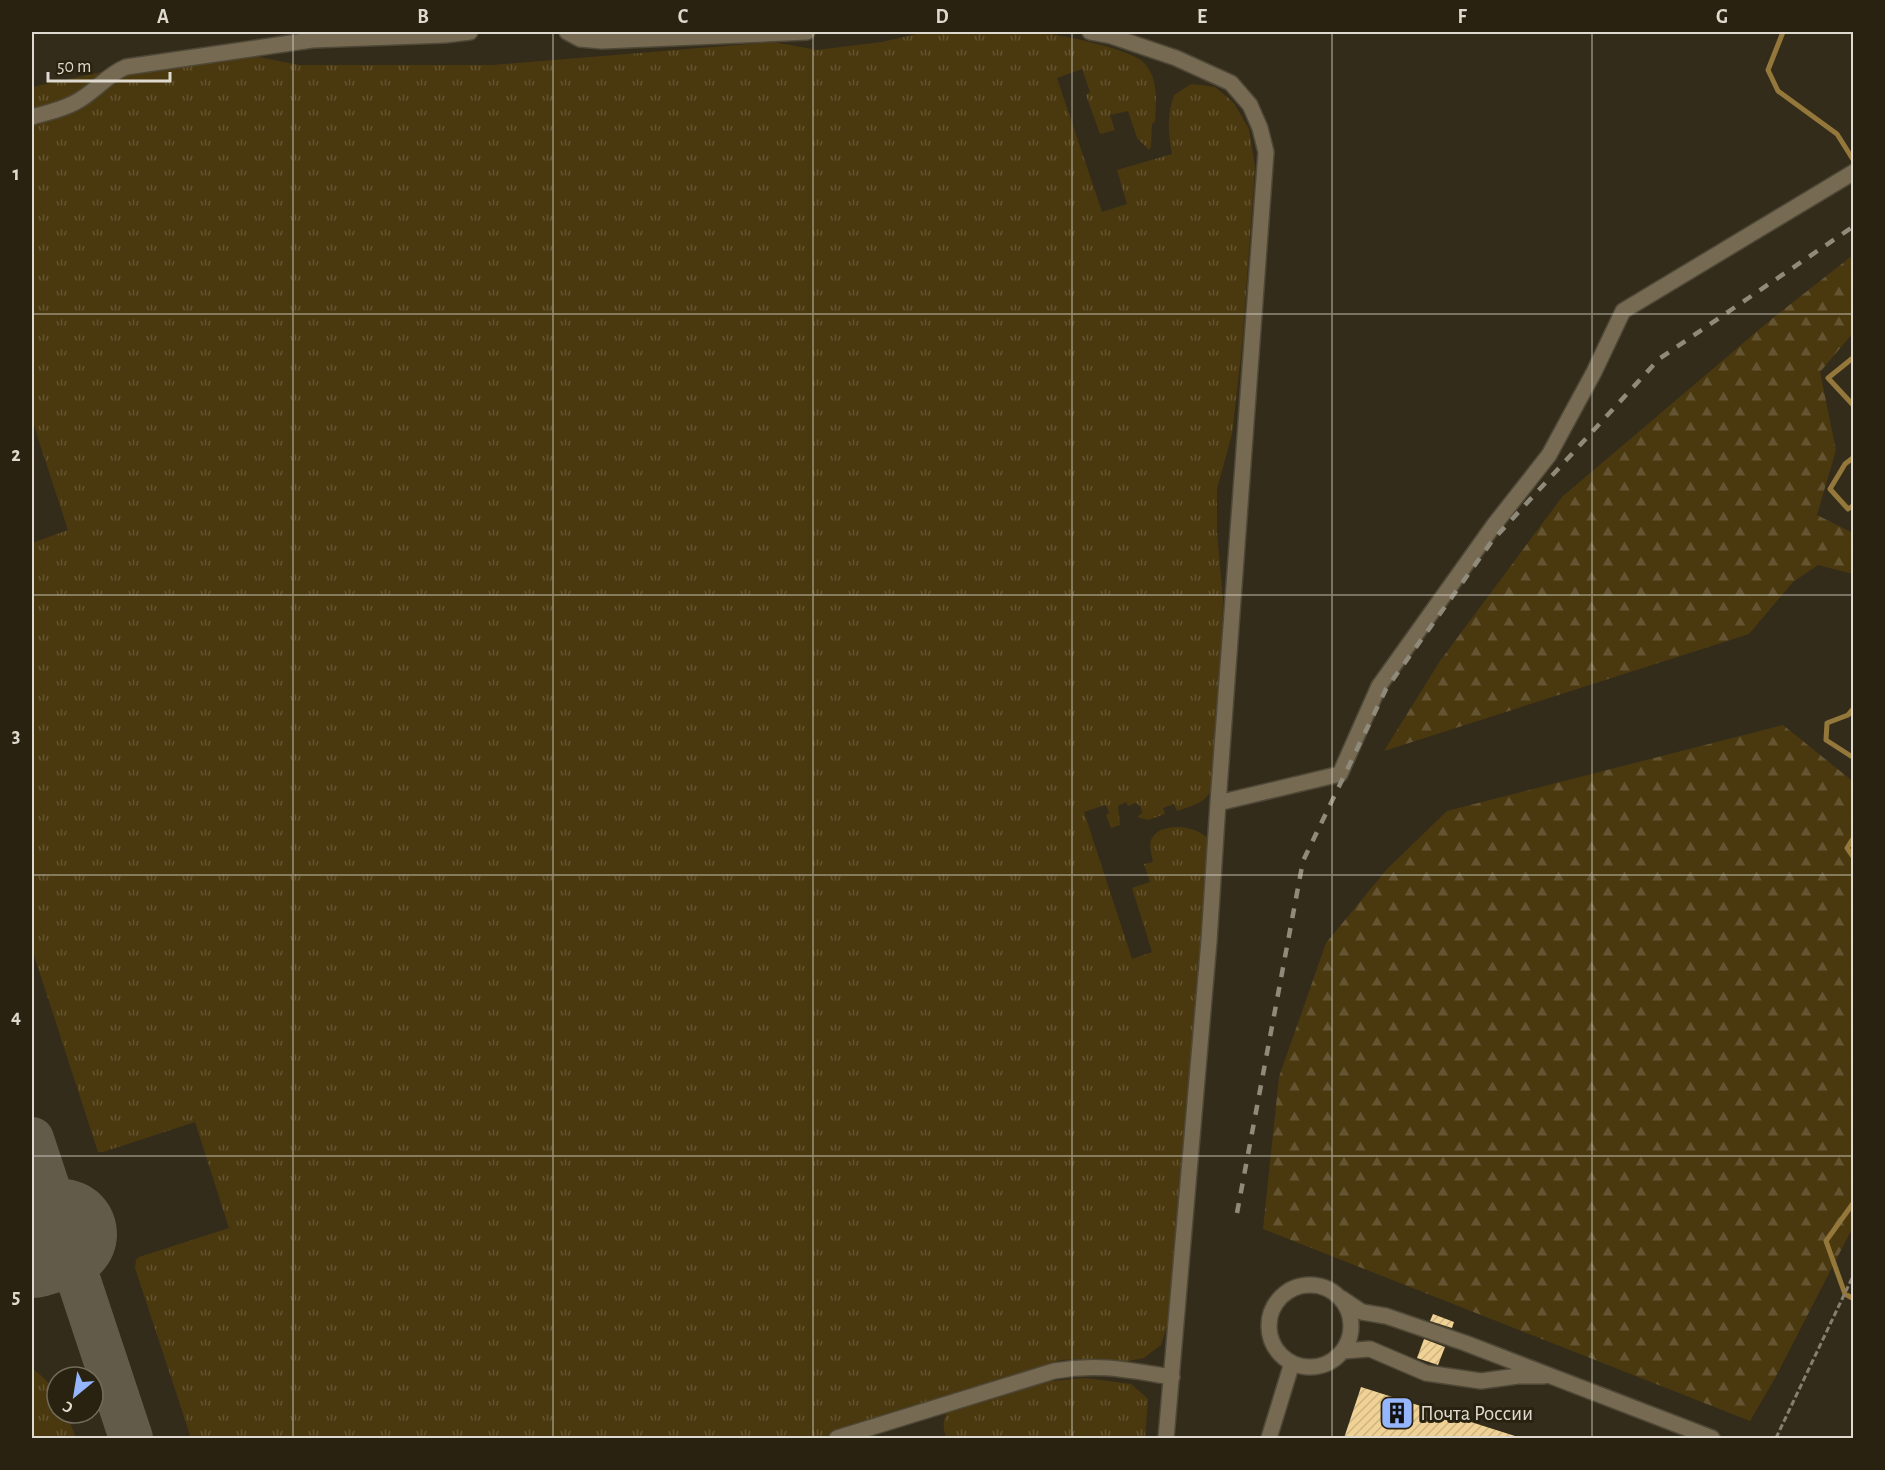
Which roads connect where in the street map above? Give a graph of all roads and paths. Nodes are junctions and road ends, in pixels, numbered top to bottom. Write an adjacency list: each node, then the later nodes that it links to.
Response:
1 (470, 32): 5 (street)
2 (567, 32): 3 (street)
3 (807, 32)
4 (1090, 32): 7 (street)
5 (32, 117)
6 (1852, 173): 7 (street)
7 (1218, 803): 13 (street)
8 (1854, 1274): 18 (path)
9 (1341, 1299): 10 (street); 11 (street); 12 (street)
10 (1343, 1351): 11 (street); 12 (street)
11 (1292, 1363): 16 (street)
12 (1553, 1376): 17 (street)
13 (1172, 1377): 14 (street); 15 (street)
14 (837, 1438)
15 (1166, 1438)
16 (1269, 1438)
17 (1712, 1438)
18 (1776, 1438)

